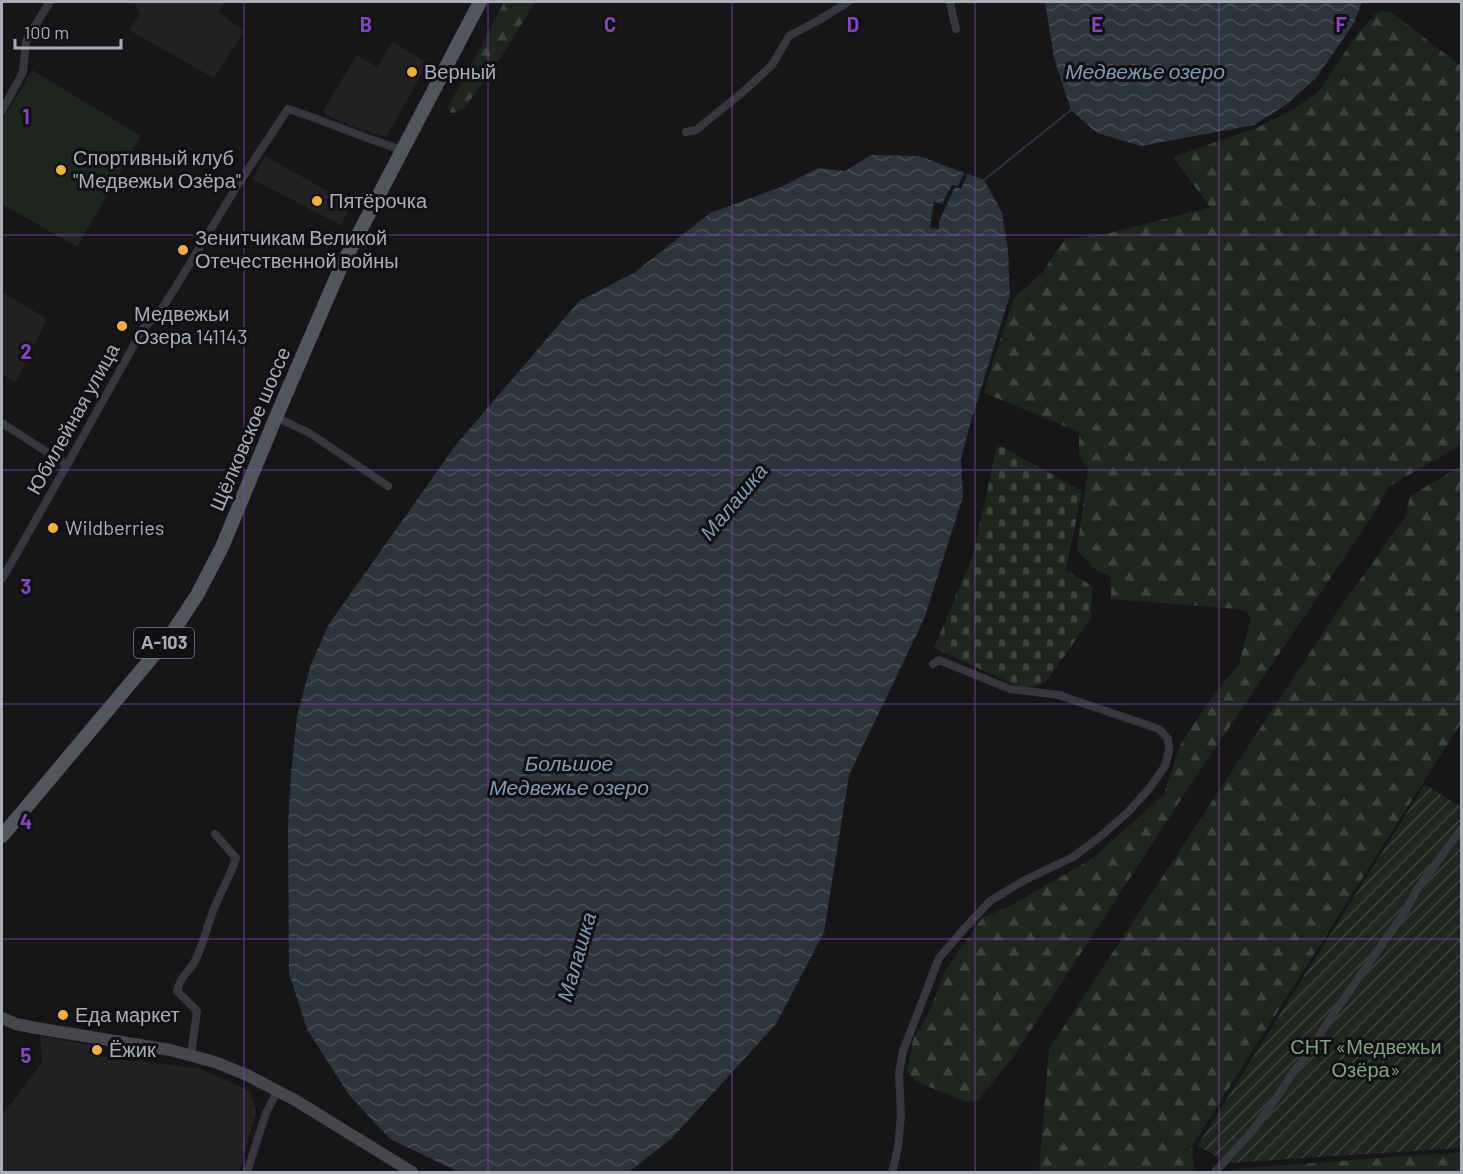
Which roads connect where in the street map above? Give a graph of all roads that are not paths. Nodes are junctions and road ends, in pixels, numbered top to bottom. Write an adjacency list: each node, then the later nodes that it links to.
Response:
1 (50, 2): 6 (street)
2 (480, 2): 8 (main road, Щёлковское шоссе / А-103)
3 (848, 2): 7 (street)
4 (950, 2): 5 (street)
5 (956, 29)
6 (2, 111)
7 (686, 132)
8 (402, 151): 9 (main road, Щёлковское шоссе / А-103); 11 (street, Юбилейная улица)
9 (276, 417): 12 (street); 17 (main road, Щёлковское шоссе / А-103)
10 (2, 423): 11 (street)
11 (67, 465): 13 (street, Юбилейная улица)
12 (388, 486)
13 (2, 579)
14 (933, 664): 23 (street)
15 (1461, 828): 24 (street)
16 (215, 834): 19 (street)
17 (2, 836)
18 (2, 1018): 19 (main road)
19 (191, 1055): 20 (main road)
20 (277, 1092): 21 (street); 22 (main road)
21 (247, 1173)
22 (412, 1173)
23 (892, 1173)
24 (1215, 1173)

